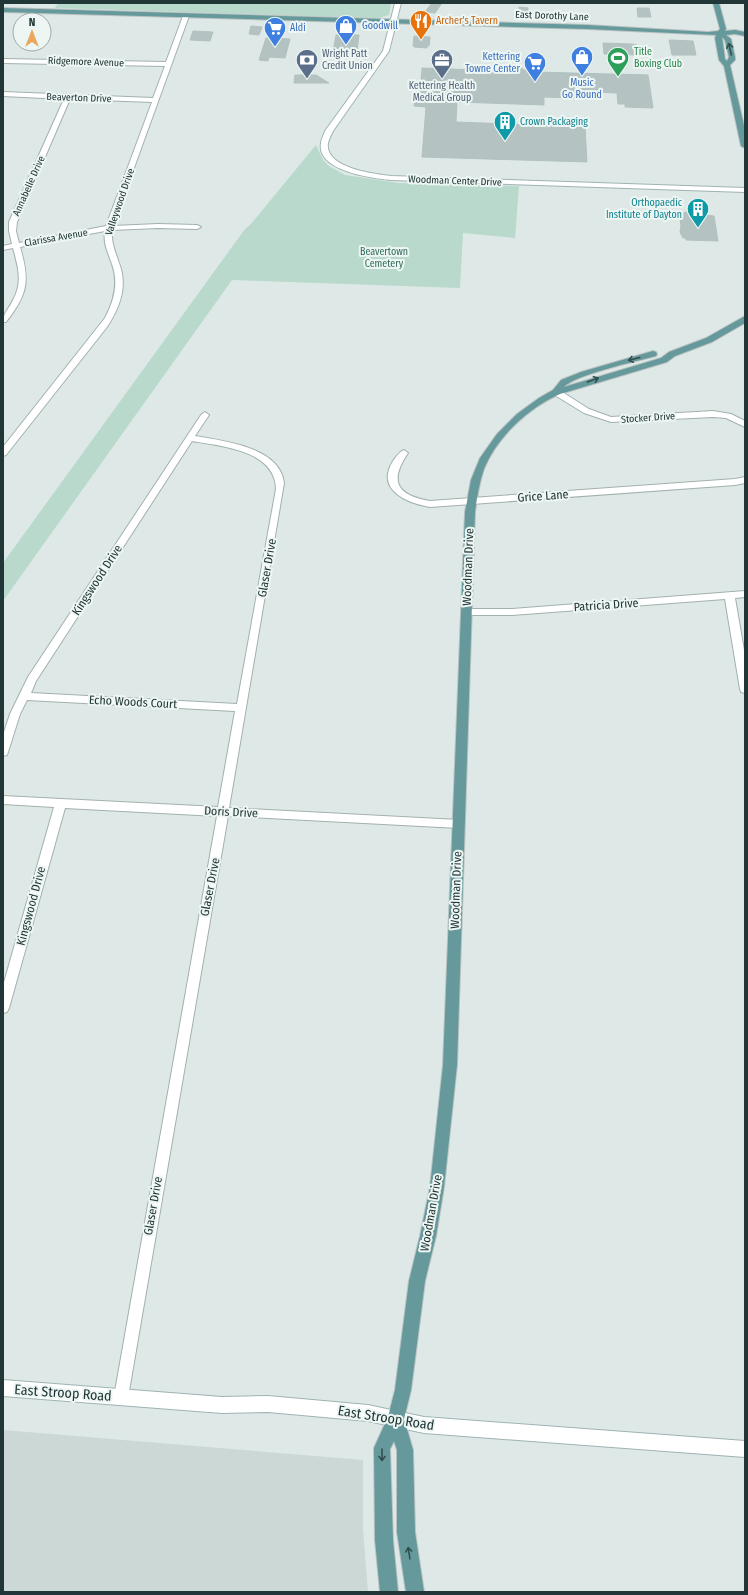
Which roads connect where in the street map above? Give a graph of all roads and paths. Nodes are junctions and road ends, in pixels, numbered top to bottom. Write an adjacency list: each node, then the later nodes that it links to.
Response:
1 (398, 3): 5 (street)
2 (716, 3): 6 (main road)
3 (3, 10): 4 (main road, East Dorothy Lane)
4 (186, 16): 5 (main road, East Dorothy Lane); 10 (street, Valleywood Drive)
5 (394, 22): 6 (main road, East Dorothy Lane); 16 (street, Woodman Center Drive)
6 (721, 34): 7 (main road, East Dorothy Lane); 8 (main road, East Dorothy Lane); 11 (main road); 11 (main road, one-way to 6)
7 (745, 34)
8 (745, 38)
9 (3, 61): 10 (street, Ridgemore Avenue)
10 (169, 64): 14 (street, Valleywood Drive)
11 (727, 65): 15 (main road)
12 (3, 94): 13 (street, Beaverton Drive)
13 (68, 97): 14 (street, Beaverton Drive); 19 (street, Annabelle Drive)
14 (156, 100): 18 (street, Valleywood Drive)
15 (745, 146)
16 (745, 190)
17 (197, 227): 18 (street, Clarissa Avenue)
18 (109, 228): 19 (street, Clarissa Avenue); 27 (street, Valleywood Drive)
19 (16, 246): 20 (street, Clarissa Avenue); 22 (street, Annabelle Drive)
20 (3, 248)
21 (745, 319): 23 (main road, Woodman Drive)
22 (3, 320)
23 (556, 392): 25 (street, Stocker Drive); 30 (main road, Woodman Drive)
24 (205, 416): 26 (street, Kingswood Drive)
25 (745, 424)
26 (190, 438): 35 (street, Kingswood Drive); 36 (street, Glaser Drive)
27 (3, 453)
28 (404, 453): 30 (street, Grice Lane)
29 (745, 480): 30 (street, Grice Lane)
30 (471, 502): 33 (main road, Woodman Drive)
31 (745, 594): 32 (street, Patricia Drive)
32 (729, 596): 33 (street, Patricia Drive); 34 (street)
33 (467, 612): 41 (main road, Woodman Drive)
34 (745, 690)
35 (23, 696): 36 (street, Echo Woods Court); 37 (street, Kingswood Drive)
36 (242, 708): 40 (street, Glaser Drive)
37 (3, 752)
38 (3, 800): 39 (street, Doris Drive)
39 (60, 804): 40 (street, Doris Drive); 42 (street, Kingswood Drive)
40 (224, 812): 41 (street, Doris Drive); 44 (street, Glaser Drive)
41 (459, 824): 45 (main road, Woodman Drive)
42 (3, 1008)
43 (3, 1388): 44 (street, East Stroop Road)
44 (121, 1397): 45 (street, East Stroop Road)
45 (396, 1419): 46 (street, East Stroop Road); 47 (main road, Woodman Drive, one-way to 47); 48 (main road, Woodman Drive, one-way to 45)
46 (745, 1449)
47 (389, 1592)
48 (415, 1592)

